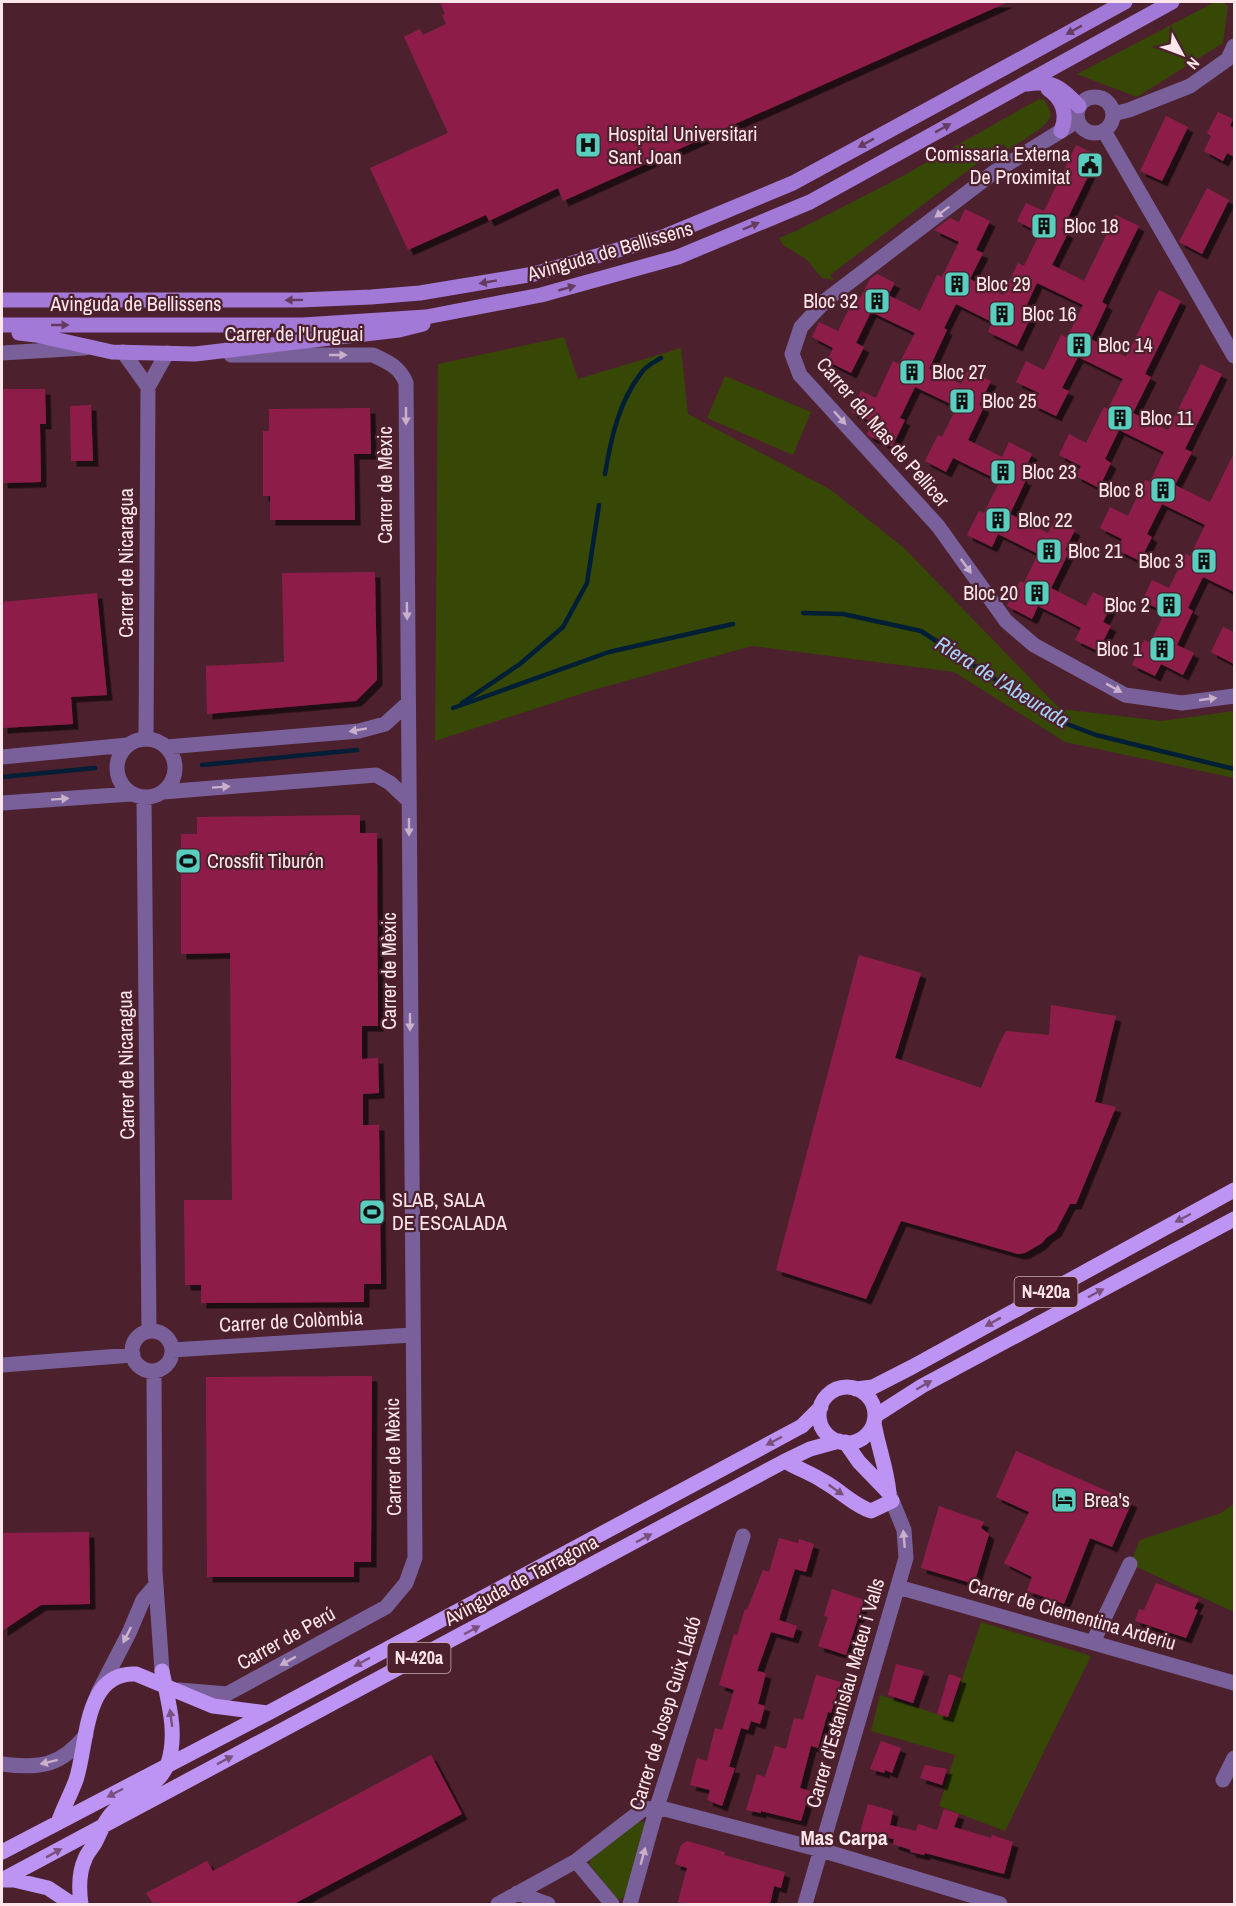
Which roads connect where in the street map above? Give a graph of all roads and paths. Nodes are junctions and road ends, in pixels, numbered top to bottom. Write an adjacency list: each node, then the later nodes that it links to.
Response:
1 (1125, 2): 11 (main road, Avinguda de Bellissens, one-way to 11)
2 (1172, 2): 5 (main road, Avinguda de Bellissens)
3 (1234, 46): 7 (street)
4 (1038, 82): 5 (main road); 6 (main road); 8 (main road)
5 (1021, 85): 10 (main road, Avinguda de Bellissens, one-way to 5)
6 (1078, 113): 7 (street); 8 (street, Carrer del Mas de Pellicer); 9 (street)
7 (1113, 114): 9 (street)
8 (1061, 131): 22 (street, Carrer del Mas de Pellicer, one-way to 22)
9 (1104, 131): 19 (street)
10 (541, 295): 12 (main road, Avinguda de Bellissens, one-way to 10); 18 (main road)
11 (2, 300)
12 (2, 325)
13 (2, 331): 14 (main road)
14 (94, 348): 15 (street); 16 (main road)
15 (2, 352)
16 (123, 352): 17 (main road); 21 (street)
17 (167, 353): 18 (main road); 21 (street, Carrer de Nicaragua)
18 (195, 354): 20 (street, Carrer de l'Uruguai, one-way to 20)
19 (1234, 356)
20 (391, 363): 23 (street, Carrer de Mèxic, one-way to 23)
21 (148, 387): 24 (street, Carrer de Nicaragua)
22 (1234, 696)
23 (408, 704): 26 (street, one-way to 26); 30 (street, Carrer de Mèxic)
24 (146, 739): 25 (street); 26 (street)
25 (128, 746): 27 (street); 29 (street)
26 (166, 747): 28 (street)
27 (2, 757)
28 (163, 792): 29 (street); 30 (street, one-way to 30)
29 (138, 796): 31 (street, one-way to 29); 34 (street, Carrer de Nicaragua)
30 (408, 800): 35 (street, Carrer de Mèxic, one-way to 35)
31 (2, 804)
32 (1234, 1190): 40 (main road, N-420a, one-way to 40)
33 (1234, 1219): 42 (main road, N-420a, one-way to 33)
34 (149, 1331): 36 (street); 37 (street)
35 (412, 1335): 36 (street, Carrer de Colòmbia); 48 (street, Carrer de Mèxic)
36 (172, 1350): 39 (street)
37 (133, 1355): 38 (street); 39 (street)
38 (2, 1365)
39 (154, 1371): 49 (street)
40 (856, 1389): 41 (main road, N-420a); 42 (main road)
41 (821, 1407): 43 (main road); 56 (main road, Avinguda de Tarragona / N-420a, one-way to 56)
42 (874, 1420): 43 (main road, N-420a); 45 (main road)
43 (842, 1442): 44 (main road, Avinguda de Tarragona / N-420a); 45 (main road)
44 (785, 1461): 45 (main road, one-way to 45); 64 (main road, Avinguda de Tarragona / N-420a, one-way to 44)
45 (891, 1497): 50 (street, Carrer d'Estanislau Mateu i Valls, one-way to 45)
46 (743, 1536): 62 (street, Carrer de Josep Guix Lladó)
47 (1130, 1564): 51 (street)
48 (406, 1583): 54 (street, Carrer de Perú, one-way to 54)
49 (156, 1585): 52 (street); 55 (street, one-way to 55)
50 (898, 1587): 51 (street, Carrer de Clementina Arderiu); 65 (street, Carrer d'Estanislau Mateu i Valls)
51 (1093, 1642): 53 (street, Carrer de Clementina Arderiu)
52 (162, 1671): 54 (main road)
53 (1234, 1683)
54 (169, 1688): 55 (main road); 56 (main road); 60 (main road, one-way to 54)
55 (95, 1698): 57 (main road)
56 (268, 1713): 60 (main road, Avinguda de Tarragona / N-420a)
57 (86, 1735): 59 (street, one-way to 59); 63 (main road)
58 (1234, 1758): 61 (street)
59 (2, 1764)
60 (167, 1766): 63 (main road, Avinguda de Tarragona / N-420a, one-way to 63); 64 (main road, N-420a)
61 (1223, 1780)
62 (657, 1807): 65 (street); 67 (street); 76 (street, Carrer de Josep Guix Lladó, one-way to 62)
63 (58, 1823): 66 (main road, Avinguda de Tarragona / N-420a)
64 (103, 1826): 68 (main road, Avinguda de Tarragona / N-420a, one-way to 64); 72 (main road)
65 (821, 1850): 70 (street); 77 (street, Carrer d'Estanislau Mateu i Valls)
66 (2, 1852)
67 (576, 1861): 69 (street); 75 (street)
68 (2, 1880): 71 (main road)
69 (517, 1893): 73 (street); 74 (street)
70 (963, 1900): 78 (street)
71 (72, 1905)
72 (81, 1905)
73 (498, 1905)
74 (548, 1905)
75 (612, 1905)
76 (630, 1905)
77 (805, 1905)
78 (1000, 1905)

